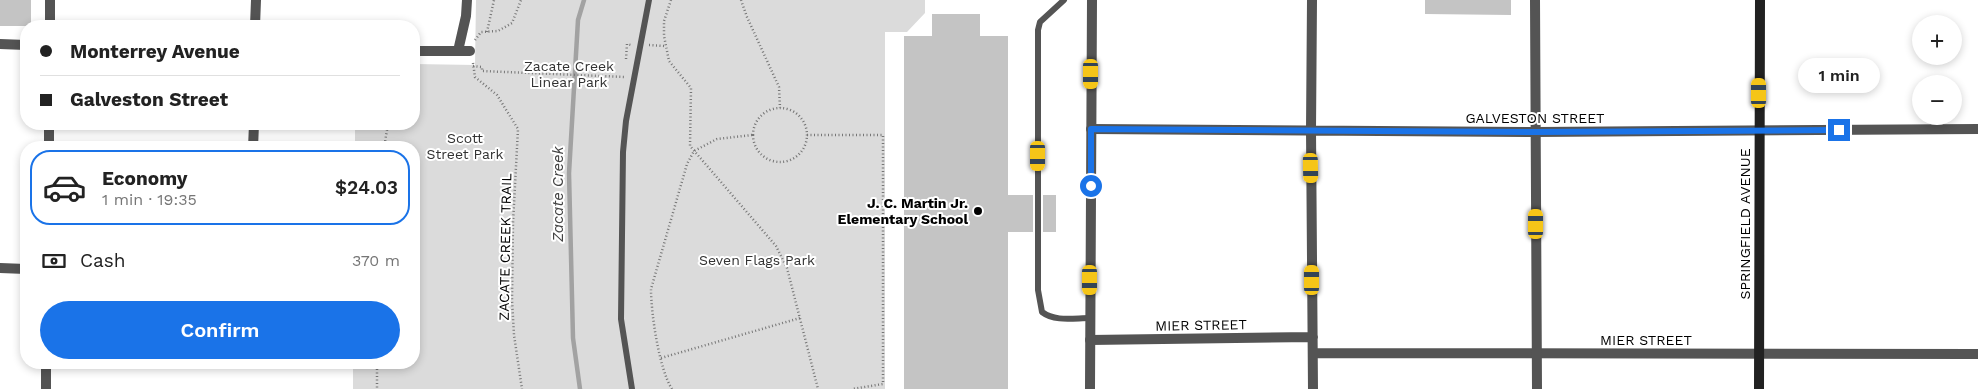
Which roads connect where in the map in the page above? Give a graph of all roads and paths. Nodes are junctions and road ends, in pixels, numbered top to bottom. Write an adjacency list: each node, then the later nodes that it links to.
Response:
1 (50, 0): 14 (street)
2 (256, 0): 15 (street)
3 (467, 0): 20 (street)
4 (494, 0): 16 (path)
5 (521, 0): 16 (path)
6 (649, 0): 49 (lane)
7 (671, 0): 32 (path)
8 (741, 0): 24 (path)
9 (1064, 0): 36 (lane)
10 (1092, 0): 25 (street)
11 (1312, 0): 26 (street)
12 (1536, 0): 29 (street)
13 (1760, 0): 27 (main road, SPRINGFIELD AVENUE)
14 (50, 20)
15 (255, 20)
16 (488, 32): 21 (path)
17 (0, 44): 18 (street)
18 (20, 45)
19 (420, 50): 20 (street)
20 (458, 51): 21 (street)
21 (472, 53): 22 (path)
22 (473, 66): 23 (path); 48 (path, ZACATE CREEK TRAIL)
23 (625, 77)
24 (780, 108): 30 (path); 31 (path)
25 (1091, 129): 26 (street, GALVESTON STREET); 36 (street)
26 (1311, 130): 29 (street, GALVESTON STREET); 37 (street)
27 (1759, 130): 28 (street, GALVESTON STREET); 29 (street, GALVESTON STREET); 41 (main road, SPRINGFIELD AVENUE)
28 (1978, 130)
29 (1536, 132): 40 (street)
30 (752, 135): 31 (path); 32 (path)
31 (807, 135): 52 (path)
32 (694, 151): 35 (path); 43 (path)
33 (0, 268): 34 (street)
34 (20, 268)
35 (800, 318): 43 (path); 51 (path)
36 (1090, 318): 38 (street)
37 (1313, 337): 38 (street, MIER STREET); 39 (street)
38 (1090, 340): 53 (street)
39 (1313, 353): 40 (street, MIER STREET); 54 (street)
40 (1537, 354): 41 (street, MIER STREET); 55 (street)
41 (1759, 354): 42 (street, MIER STREET); 56 (main road, SPRINGFIELD AVENUE)
42 (1978, 354)
43 (661, 358): 50 (path)
44 (46, 369): 46 (street)
45 (377, 369): 47 (path)
46 (46, 389)
47 (377, 389)
48 (522, 389)
49 (632, 389)
50 (672, 389)
51 (818, 389)
52 (852, 389)
53 (1090, 389)
54 (1313, 389)
55 (1537, 389)
56 (1759, 389)

